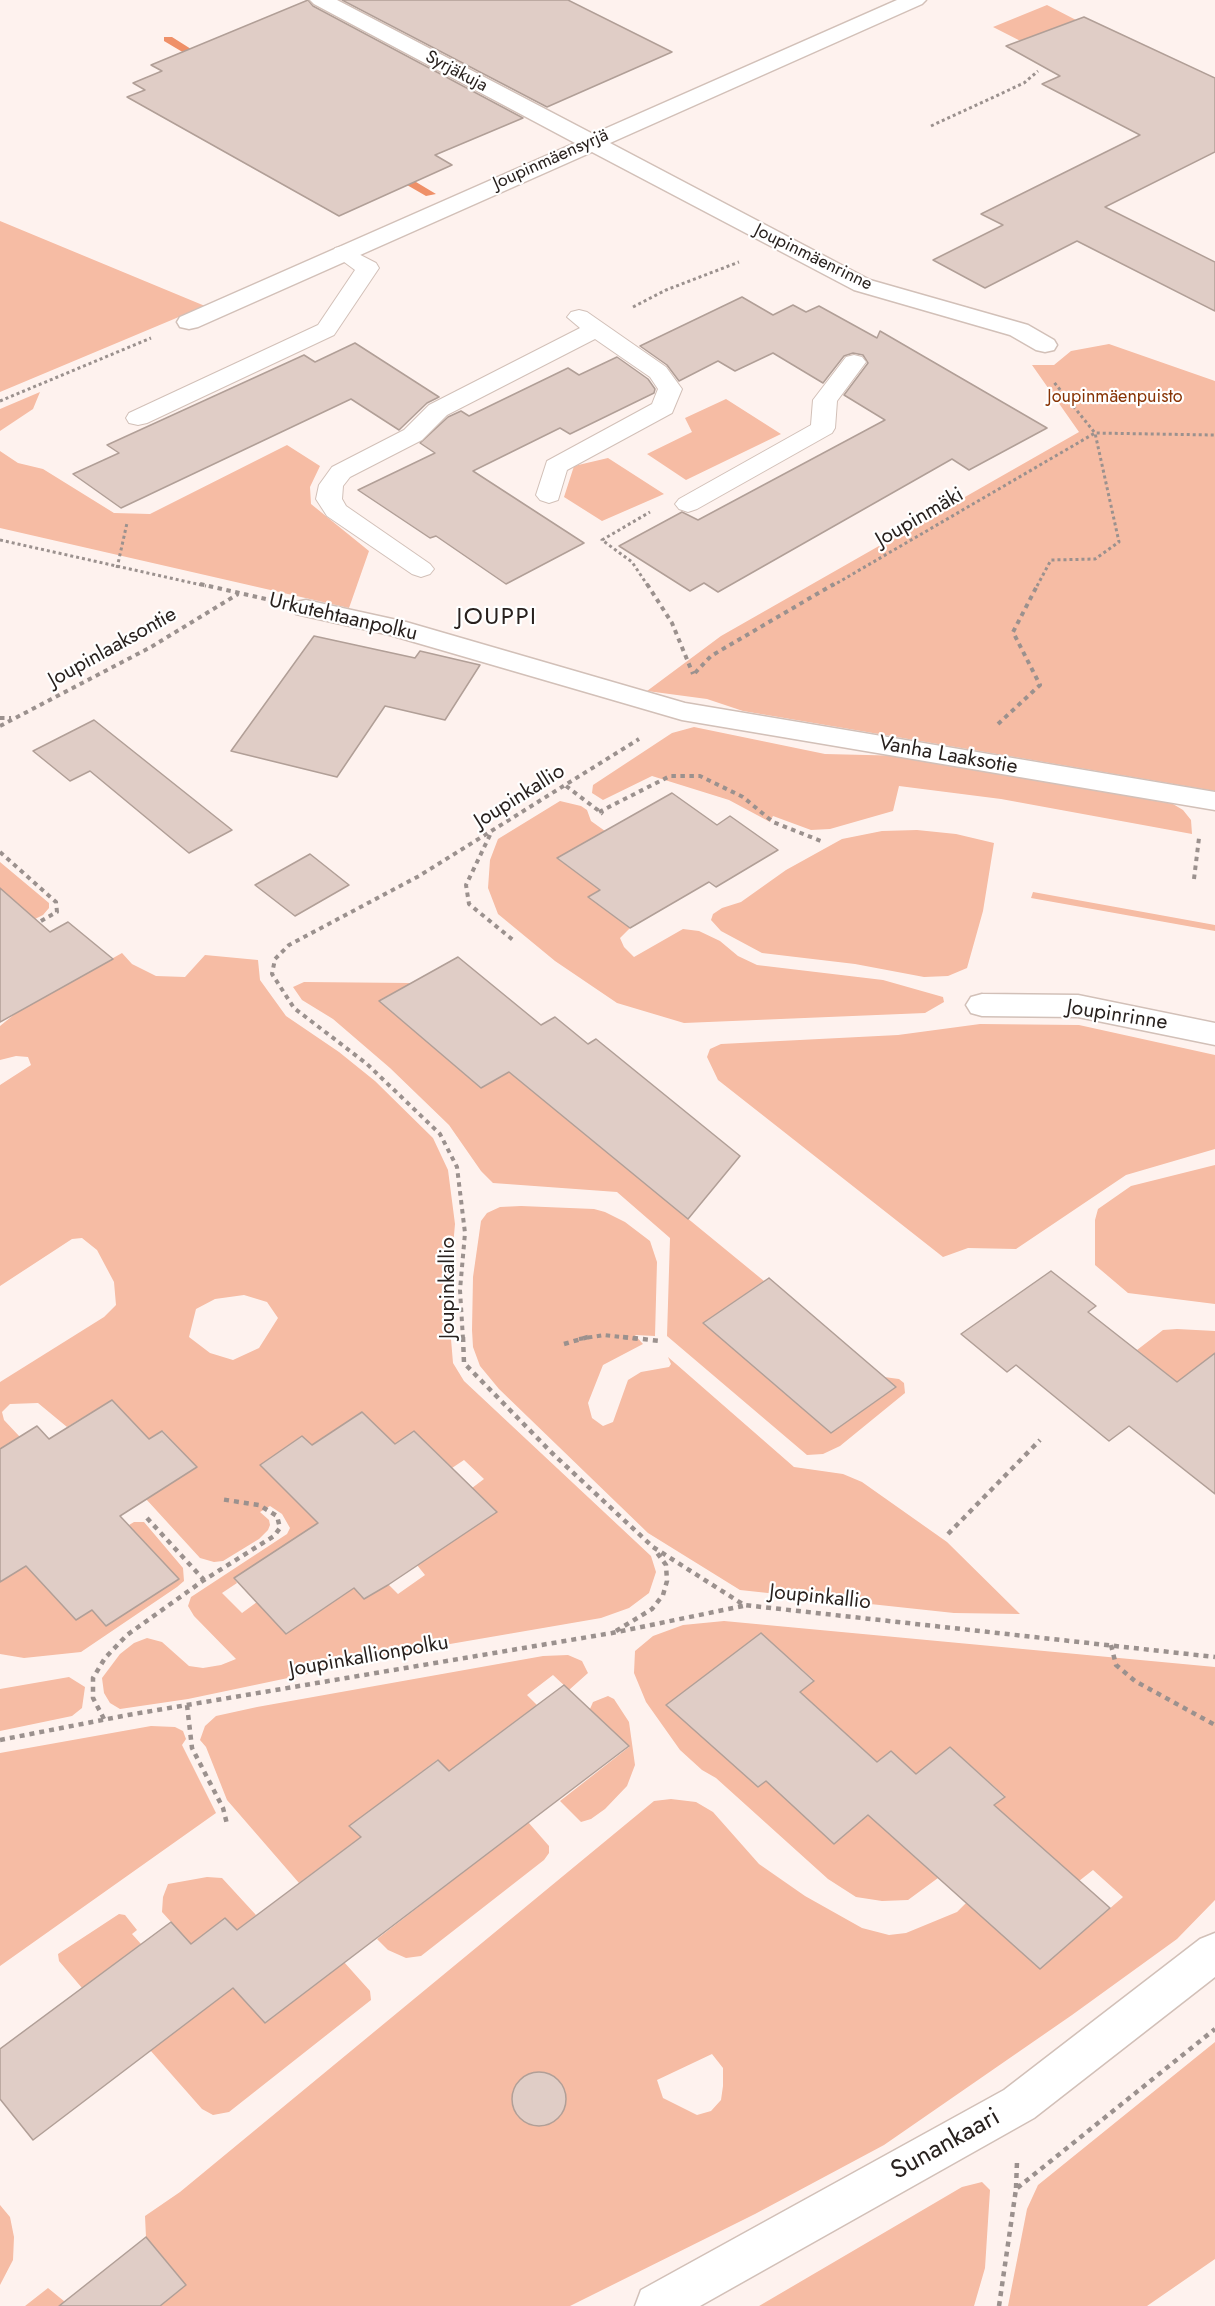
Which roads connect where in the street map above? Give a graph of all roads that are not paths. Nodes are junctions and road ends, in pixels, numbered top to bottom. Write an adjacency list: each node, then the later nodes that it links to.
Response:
1 (321, 0): 3 (street, Syrjäkuja)
2 (915, 0): 3 (street, Joupinmäensyrjä)
3 (593, 142): 4 (street, Joupinmäensyrjä); 6 (street, Joupinmäenrinne)
4 (343, 253): 5 (street, Joupinmäensyrjä); 8 (lane)
5 (189, 322)
6 (1045, 345)
7 (854, 362): 10 (lane)
8 (138, 418)
9 (549, 495): 11 (lane)
10 (688, 504)
11 (420, 569)
12 (306, 608): 13 (street, Urkutehtaanpolku)
13 (682, 711): 14 (street, Vanha Laaksotie)
14 (1215, 801)
15 (982, 1005): 16 (street, Joupinrinne)
16 (1215, 1034)
17 (1215, 1952): 18 (street, Sunankaari)
18 (657, 2306)

